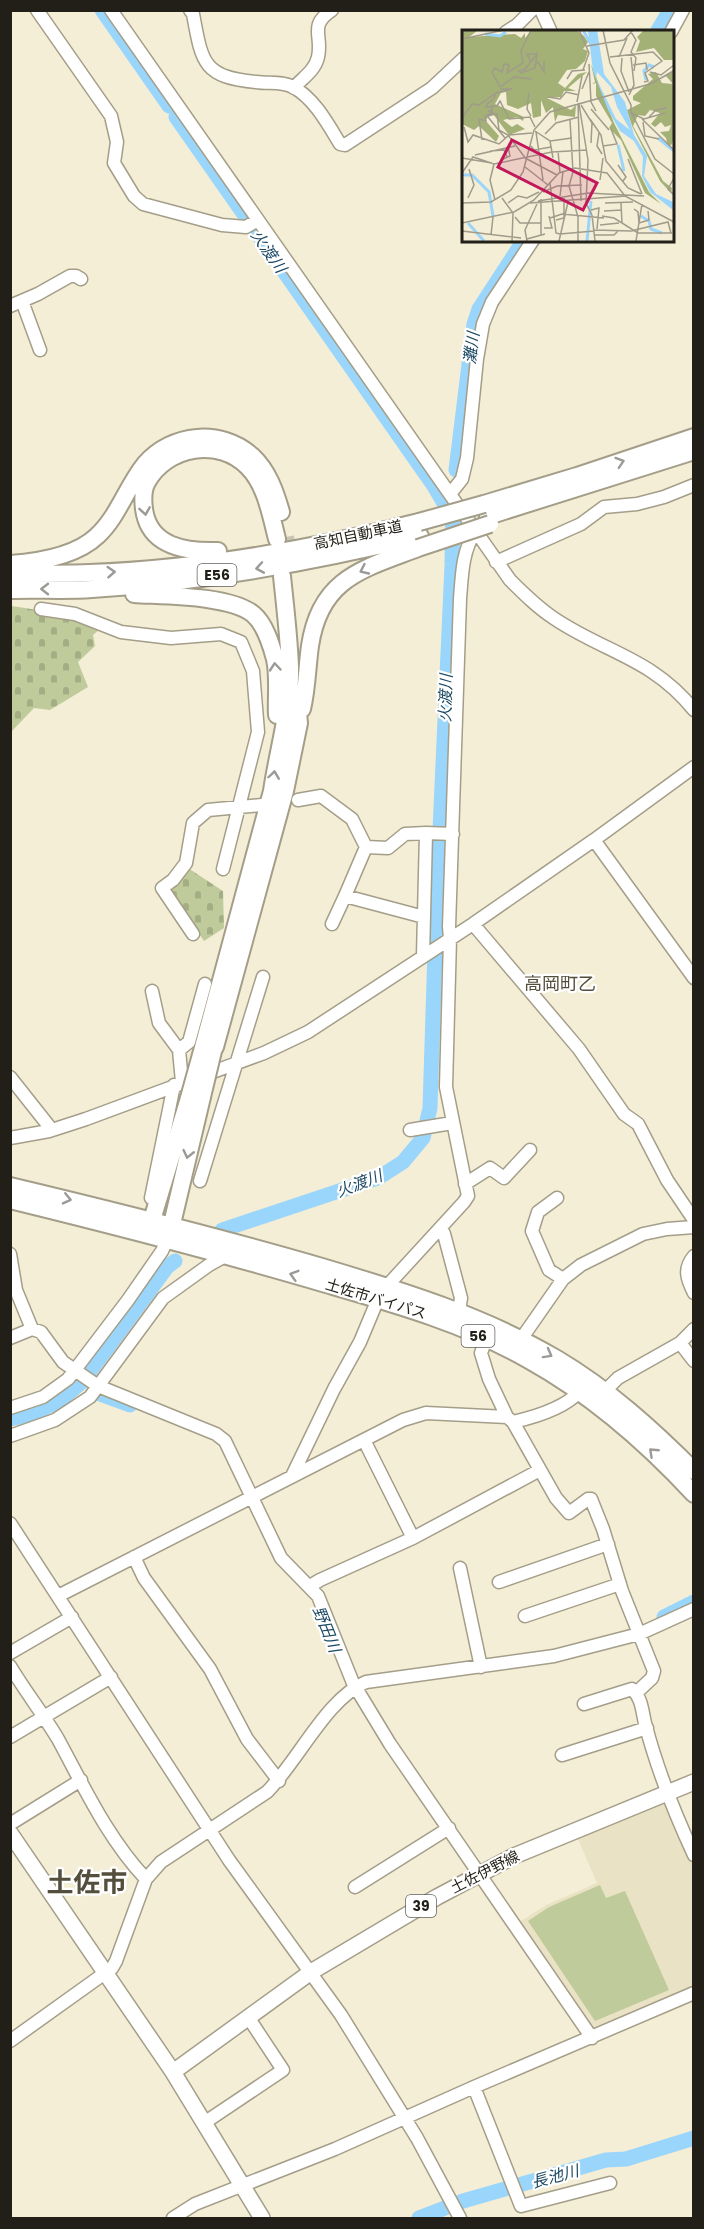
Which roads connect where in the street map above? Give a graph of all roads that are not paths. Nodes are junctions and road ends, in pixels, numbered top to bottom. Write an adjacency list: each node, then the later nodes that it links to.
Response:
1 (37, 10): 13 (street)
2 (111, 10): 13 (street)
3 (190, 10): 12 (street)
4 (332, 10): 12 (street)
5 (532, 10): 8 (street)
6 (541, 10): 9 (street)
7 (683, 10): 10 (street)
8 (509, 30)
9 (550, 30)
10 (672, 30)
11 (462, 59): 12 (street)
12 (294, 88)
13 (258, 219): 21 (street)
14 (532, 242): 21 (street)
15 (81, 279): 16 (street)
16 (16, 304): 17 (street)
17 (40, 350)
18 (693, 437): 22 (highway, 高知自動車道 / E56, one-way to 18)
19 (693, 452): 22 (highway)
20 (693, 485): 25 (street)
21 (450, 494): 22 (street)
22 (484, 519): 23 (highway, 高知自動車道 / E56, bridge); 23 (highway, bridge); 25 (street); 39 (street)
23 (419, 535): 24 (highway, 高知自動車道 / E56); 28 (highway, 高知自動車道 / E56, one-way to 28); 32 (highway, one-way to 32)
24 (299, 548): 26 (highway, one-way to 24); 27 (highway, 高知自動車道 / E56, one-way to 24)
25 (496, 562): 31 (street)
26 (10, 564)
27 (10, 574)
28 (90, 589): 29 (highway, 高知自動車道 / E56, one-way to 29); 33 (highway, one-way to 28)
29 (10, 590)
30 (41, 609): 37 (street)
31 (693, 710)
32 (298, 723): 33 (highway); 55 (highway)
33 (279, 746): 55 (highway, one-way to 33)
34 (693, 767): 40 (street)
35 (298, 800): 41 (street)
36 (262, 805): 37 (street)
37 (237, 807): 42 (street); 47 (street)
38 (429, 833): 39 (street); 41 (street); 44 (street)
39 (450, 834): 48 (street)
40 (594, 840): 46 (street); 51 (street)
41 (366, 847): 43 (street)
42 (223, 869)
43 (345, 896): 44 (street); 45 (street)
44 (424, 917): 49 (street)
45 (332, 924)
46 (473, 924): 48 (street); 72 (street)
47 (193, 934)
48 (449, 939): 49 (street); 60 (street)
49 (426, 954): 56 (street)
50 (263, 977): 56 (street)
51 (693, 978)
52 (205, 984): 54 (street)
53 (152, 991): 54 (street)
54 (179, 1050): 58 (street)
55 (207, 1053): 59 (highway, bridge)
56 (238, 1062): 58 (street); 65 (street)
57 (10, 1077): 61 (street)
58 (178, 1083): 61 (street); 68 (street)
59 (196, 1098): 71 (highway); 75 (highway, one-way to 75)
60 (452, 1123): 62 (street); 66 (street)
61 (52, 1130): 63 (street)
62 (410, 1130)
63 (10, 1138)
64 (530, 1150): 66 (street)
65 (200, 1181)
66 (465, 1184): 74 (street)
67 (10, 1186): 71 (highway, 土佐市バイパス / 56, one-way to 71)
68 (151, 1198)
69 (557, 1198): 79 (street)
70 (10, 1200): 75 (highway, 土佐市バイパス / 56)
71 (152, 1220): 75 (highway, 土佐市バイパス / 56)
72 (693, 1220)
73 (693, 1227): 79 (street)
74 (441, 1228): 80 (street); 82 (street)
75 (169, 1236): 76 (highway, 土佐市バイパス / 56); 76 (highway, 土佐市バイパス / 56); 90 (street)
76 (229, 1250): 80 (highway, 土佐市バイパス / 56); 91 (street)
77 (10, 1254): 83 (street)
78 (693, 1256): 81 (street)
79 (563, 1279): 88 (street)
80 (383, 1292): 82 (highway, 土佐市バイパス / 56); 86 (highway, 土佐市バイパス / 56); 100 (street)
81 (693, 1293)
82 (459, 1311): 88 (highway, 土佐市バイパス / 56)
83 (32, 1329): 85 (street); 90 (street)
84 (693, 1331): 87 (street)
85 (10, 1338)
86 (486, 1339): 88 (highway, 土佐市バイパス / 56); 95 (street)
87 (680, 1343): 89 (street); 93 (street)
88 (517, 1345): 92 (highway, 土佐市バイパス / 56); 93 (highway, 土佐市バイパス / 56, one-way to 93)
89 (693, 1361)
90 (76, 1372): 91 (street); 94 (street)
91 (96, 1385): 96 (street); 102 (street)
92 (580, 1391): 95 (street); 101 (highway, 土佐市バイパス / 56, one-way to 92)
93 (605, 1391): 99 (highway, 土佐市バイパス / 56)
94 (10, 1408)
95 (510, 1420): 97 (street); 98 (street)
96 (10, 1436)
97 (364, 1440): 100 (street); 104 (street)
98 (540, 1470): 104 (street); 105 (street)
99 (693, 1471)
100 (292, 1476): 102 (street)
101 (693, 1494)
102 (249, 1500): 106 (street); 110 (street)
103 (10, 1523): 111 (street)
104 (413, 1538): 110 (street)
105 (608, 1544): 108 (street); 109 (street)
106 (134, 1557): 111 (street); 128 (street)
107 (460, 1568): 117 (street)
108 (499, 1582)
109 (620, 1584): 113 (street); 115 (street)
110 (310, 1586): 120 (street)
111 (58, 1596): 114 (street)
112 (693, 1609): 115 (street)
113 (525, 1616)
114 (72, 1617): 116 (street); 119 (street)
115 (639, 1634): 117 (street); 121 (street)
116 (10, 1653)
117 (480, 1662): 120 (street)
118 (10, 1666): 123 (street)
119 (111, 1677): 123 (street); 132 (street)
120 (352, 1683): 128 (street); 131 (street)
121 (636, 1693): 122 (street); 124 (street)
122 (584, 1704)
123 (44, 1717): 125 (street); 127 (street)
124 (647, 1728): 126 (street); 130 (street)
125 (10, 1737)
126 (562, 1755)
127 (81, 1780): 133 (street); 136 (street)
128 (279, 1781): 132 (street)
129 (693, 1782): 130 (main road, 土佐伊野線 / 39)
130 (667, 1792): 134 (street); 135 (main road, 土佐伊野線 / 39)
131 (449, 1828): 135 (street); 137 (street)
132 (208, 1830): 136 (street); 138 (street)
133 (11, 1832): 139 (main road)
134 (693, 1855)
135 (480, 1874): 138 (main road, 土佐伊野線 / 39); 142 (street)
136 (146, 1879): 139 (street)
137 (355, 1887)
138 (311, 1972): 141 (main road, 土佐伊野線 / 39); 146 (street)
139 (104, 1973): 143 (street); 144 (main road)
140 (693, 1993): 142 (street)
141 (248, 2017): 144 (main road, 土佐伊野線 / 39); 147 (street)
142 (592, 2038): 145 (street)
143 (10, 2041)
144 (172, 2072): 147 (main road)
145 (475, 2090): 146 (street); 148 (street)
146 (405, 2118): 149 (street); 150 (street)
147 (204, 2123): 149 (main road)
148 (610, 2183)
149 (242, 2184): 151 (street); 152 (main road)
150 (456, 2210)
151 (173, 2218)
152 (262, 2218)

